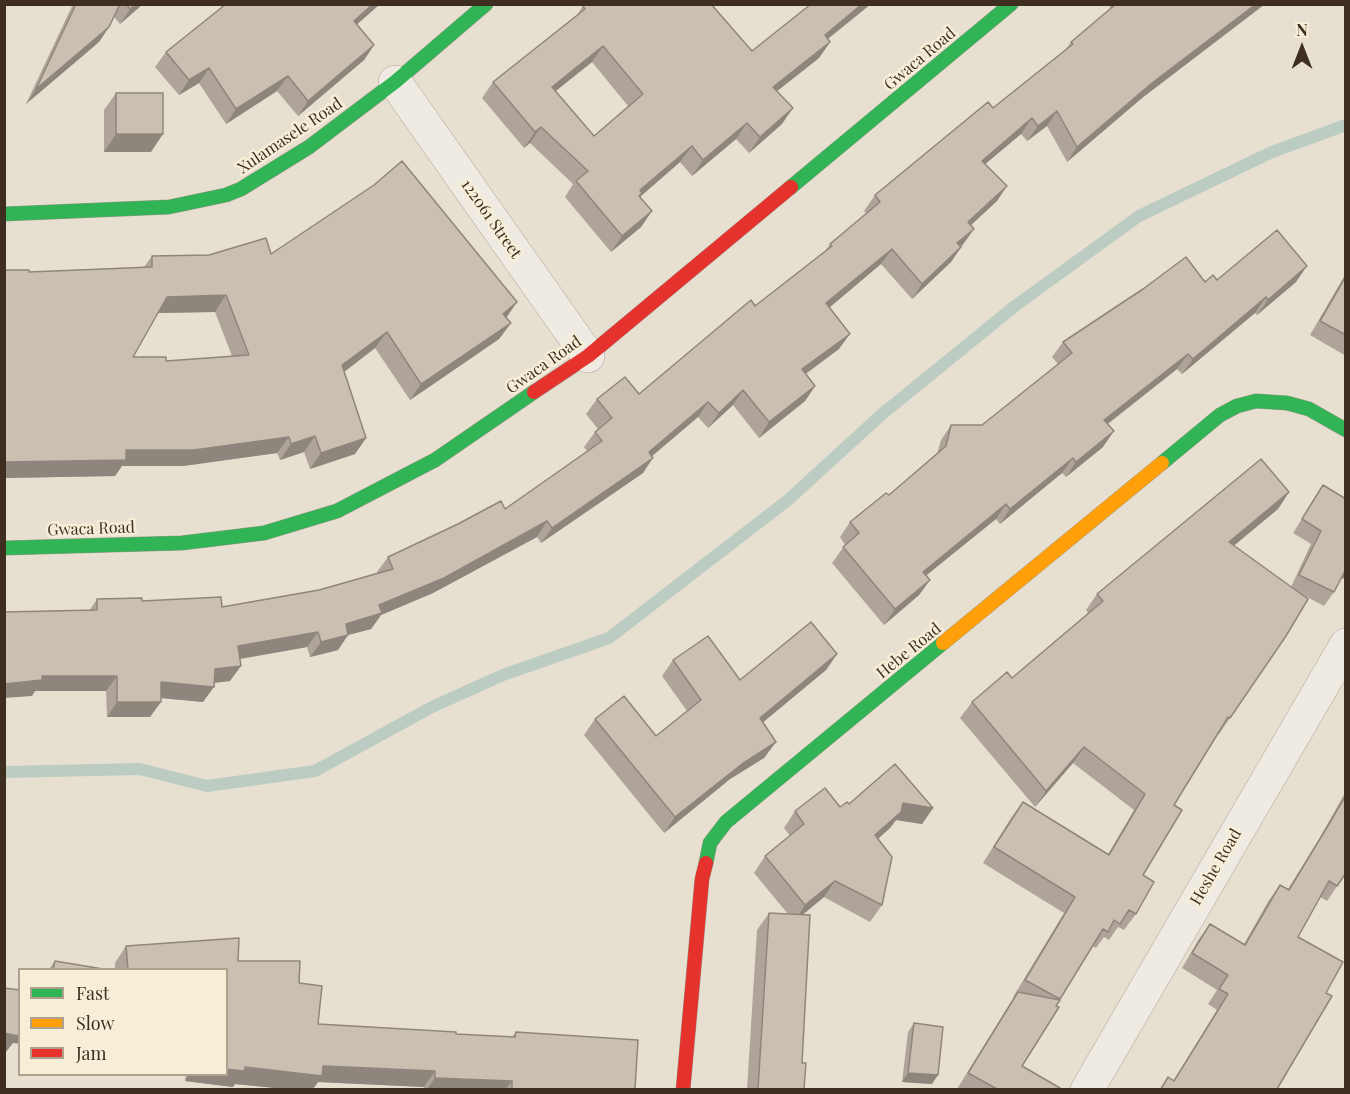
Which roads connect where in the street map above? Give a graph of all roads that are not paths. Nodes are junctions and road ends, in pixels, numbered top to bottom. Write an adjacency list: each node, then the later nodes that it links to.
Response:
1 (486, 4): 3 (street, Xulamasele Road)
2 (1011, 4): 5 (street, Gwaca Road)
3 (394, 82): 4 (street, Xulamasele Road); 5 (street, 122061 Street)
4 (4, 214)
5 (588, 356): 7 (street, Gwaca Road)
6 (1346, 430): 9 (street, Hebe Road)
7 (4, 548)
8 (1346, 645): 10 (street, Heshe Road)
9 (683, 1089)
10 (1087, 1089)

